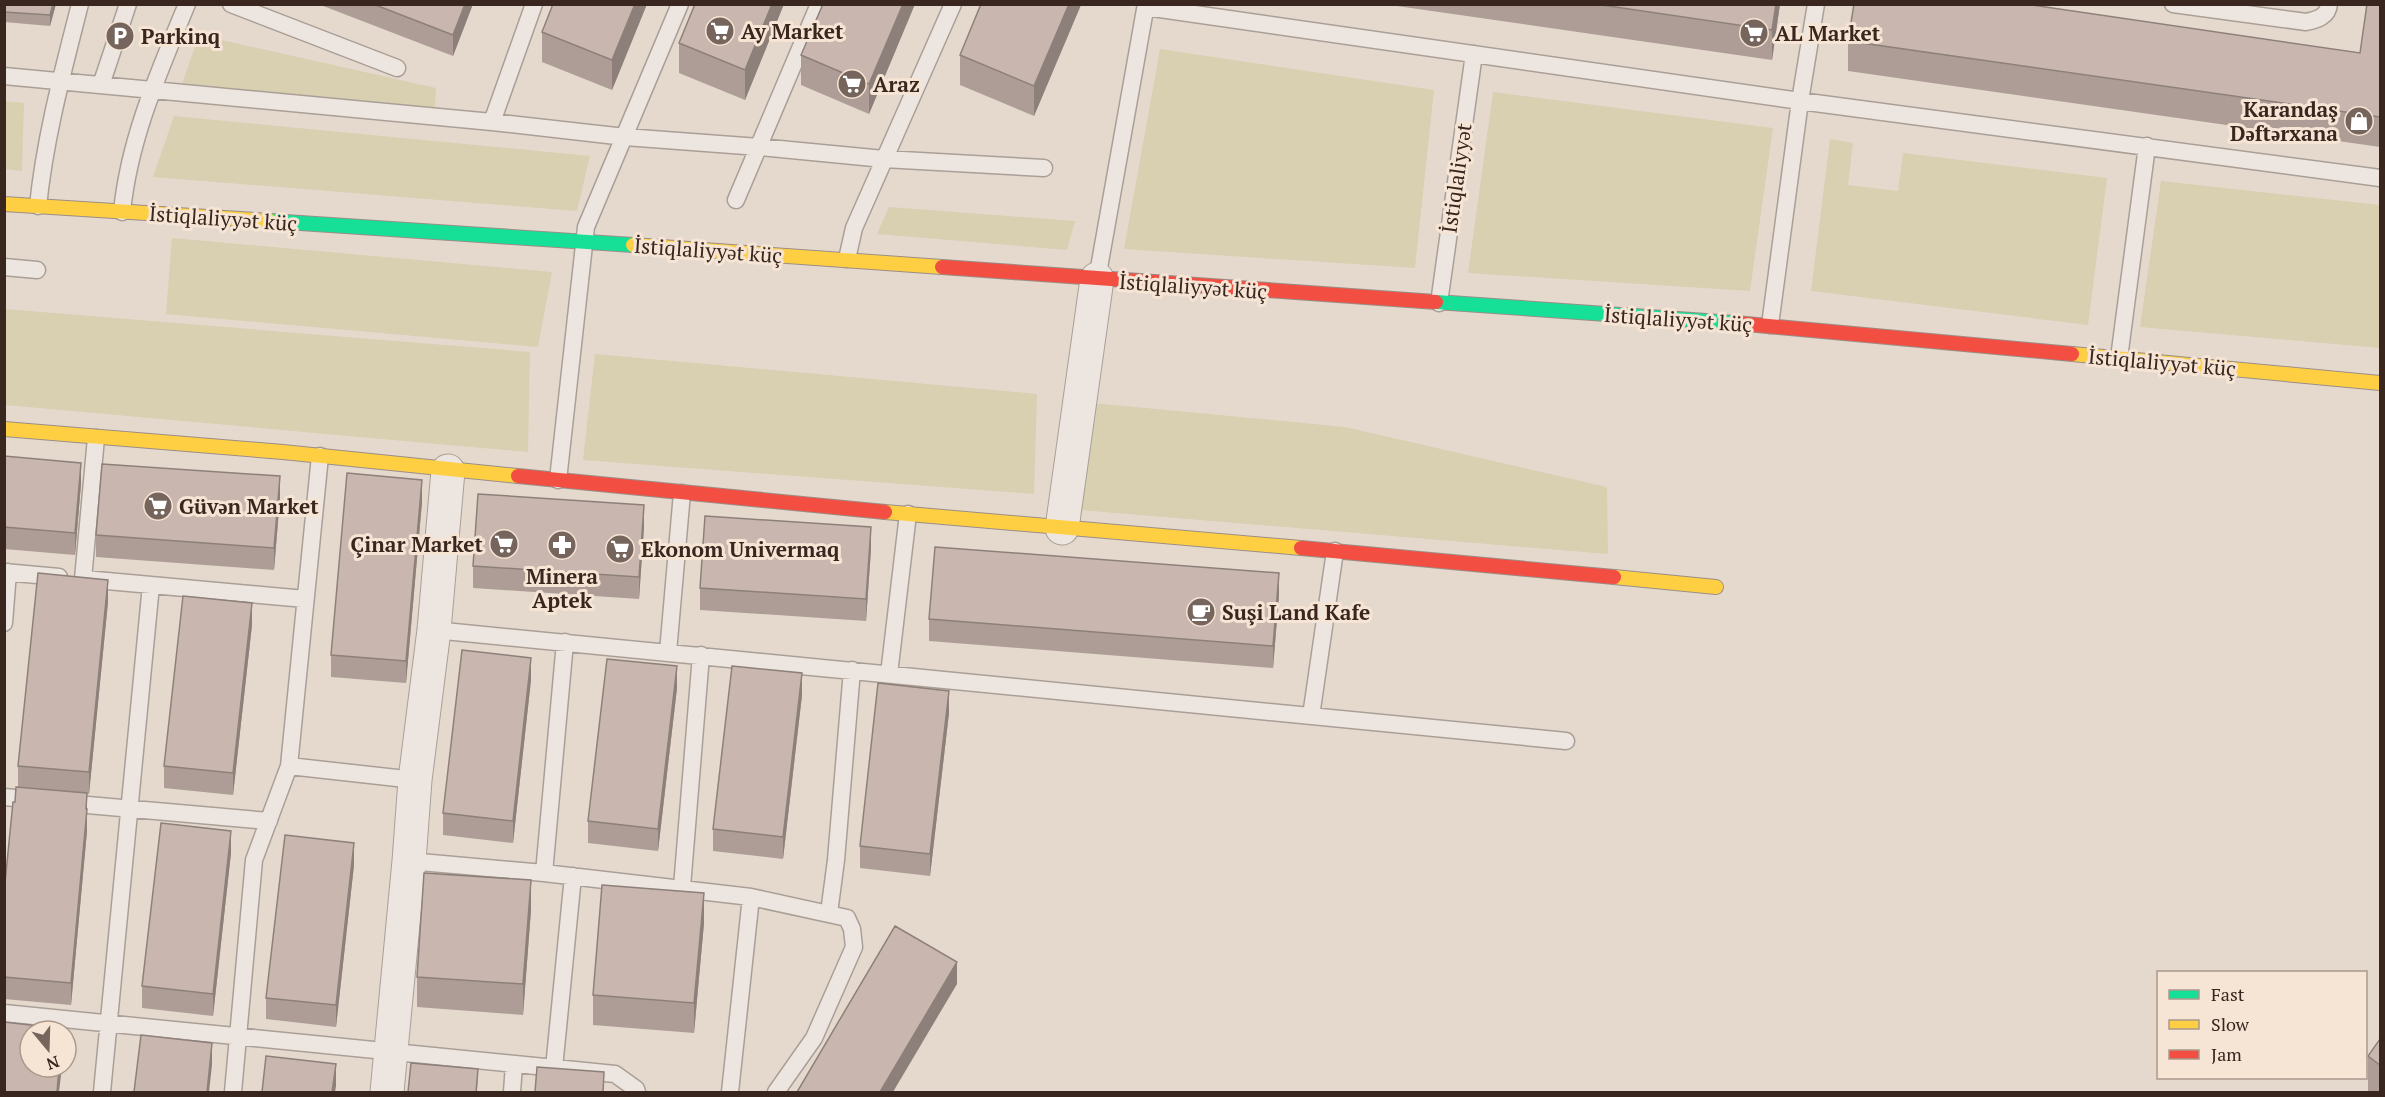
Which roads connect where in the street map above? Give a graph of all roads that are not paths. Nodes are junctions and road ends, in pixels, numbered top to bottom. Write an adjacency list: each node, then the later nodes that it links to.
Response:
1 (80, 4): 16 (lane)
2 (128, 4): 17 (lane)
3 (186, 4): 18 (lane)
4 (231, 4): 14 (lane)
5 (534, 4): 20 (lane)
6 (680, 4): 21 (lane)
7 (819, 4): 23 (lane)
8 (954, 4): 24 (lane)
9 (1816, 4): 19 (lane)
10 (2172, 4): 11 (lane)
11 (2329, 4)
12 (1146, 6): 13 (lane); 35 (lane)
13 (1474, 54): 19 (lane); 36 (lane, İstiqlaliyyət)
14 (397, 68)
15 (4, 76): 16 (lane)
16 (60, 81): 17 (lane); 29 (lane)
17 (101, 85): 18 (lane)
18 (152, 90): 20 (lane); 30 (lane)
19 (1800, 100): 22 (lane); 37 (lane)
20 (492, 122): 21 (lane)
21 (625, 137): 23 (lane); 31 (lane)
22 (2147, 146): 26 (lane); 38 (lane)
23 (759, 147): 24 (lane); 27 (lane)
24 (884, 159): 25 (lane); 32 (lane)
25 (1044, 168)
26 (2380, 178)
27 (736, 200)
28 (4, 204): 29 (street, İstiqlaliyyət küç)
29 (38, 206): 30 (street, İstiqlaliyyət küç)
30 (122, 212): 31 (street, İstiqlaliyyət küç)
31 (584, 242): 32 (street, İstiqlaliyyət küç); 44 (lane)
32 (847, 259): 35 (street, İstiqlaliyyət küç)
33 (4, 267): 34 (lane)
34 (37, 270)
35 (1097, 279): 36 (street, İstiqlaliyyət küç); 47 (street)
36 (1439, 303): 37 (street, İstiqlaliyyət küç)
37 (1770, 325): 38 (street, İstiqlaliyyət küç)
38 (2119, 358): 39 (street, İstiqlaliyyət küç)
39 (2380, 382)
40 (4, 429): 41 (street)
41 (96, 438): 42 (street); 50 (lane)
42 (320, 456): 43 (street); 53 (lane)
43 (448, 471): 44 (street); 55 (street)
44 (558, 480): 45 (street)
45 (682, 493): 46 (street); 57 (lane)
46 (908, 514): 47 (street); 60 (lane)
47 (1062, 528): 48 (street)
48 (1335, 551): 52 (street); 61 (lane)
49 (6, 572): 50 (lane); 54 (lane)
50 (83, 579): 51 (lane)
51 (151, 585): 53 (lane); 66 (lane)
52 (1716, 587)
53 (305, 599): 63 (lane)
54 (4, 623)
55 (434, 630): 56 (lane); 64 (street)
56 (565, 642): 57 (lane); 69 (lane)
57 (668, 652): 58 (lane)
58 (701, 656): 59 (lane); 71 (lane)
59 (852, 670): 60 (lane); 73 (lane)
60 (889, 674): 61 (lane)
61 (1311, 716): 62 (lane)
62 (1566, 741)
63 (289, 766): 64 (lane); 67 (lane)
64 (415, 780): 68 (street)
65 (4, 797): 66 (lane)
66 (130, 809): 67 (lane); 75 (lane)
67 (269, 821): 76 (lane)
68 (409, 861): 69 (lane); 77 (street)
69 (544, 873): 70 (lane)
70 (573, 876): 71 (lane); 79 (lane)
71 (682, 887): 72 (lane)
72 (751, 897): 73 (lane); 85 (lane)
73 (829, 913): 86 (lane)
74 (4, 1013): 75 (lane)
75 (109, 1024): 76 (lane); 80 (lane)
76 (238, 1037): 77 (lane); 81 (lane)
77 (391, 1053): 78 (lane); 82 (street)
78 (514, 1064): 79 (lane); 83 (lane)
79 (554, 1068): 84 (lane)
80 (102, 1092)
81 (233, 1092)
82 (387, 1092)
83 (512, 1092)
84 (637, 1092)
85 (730, 1092)
86 (776, 1092)

